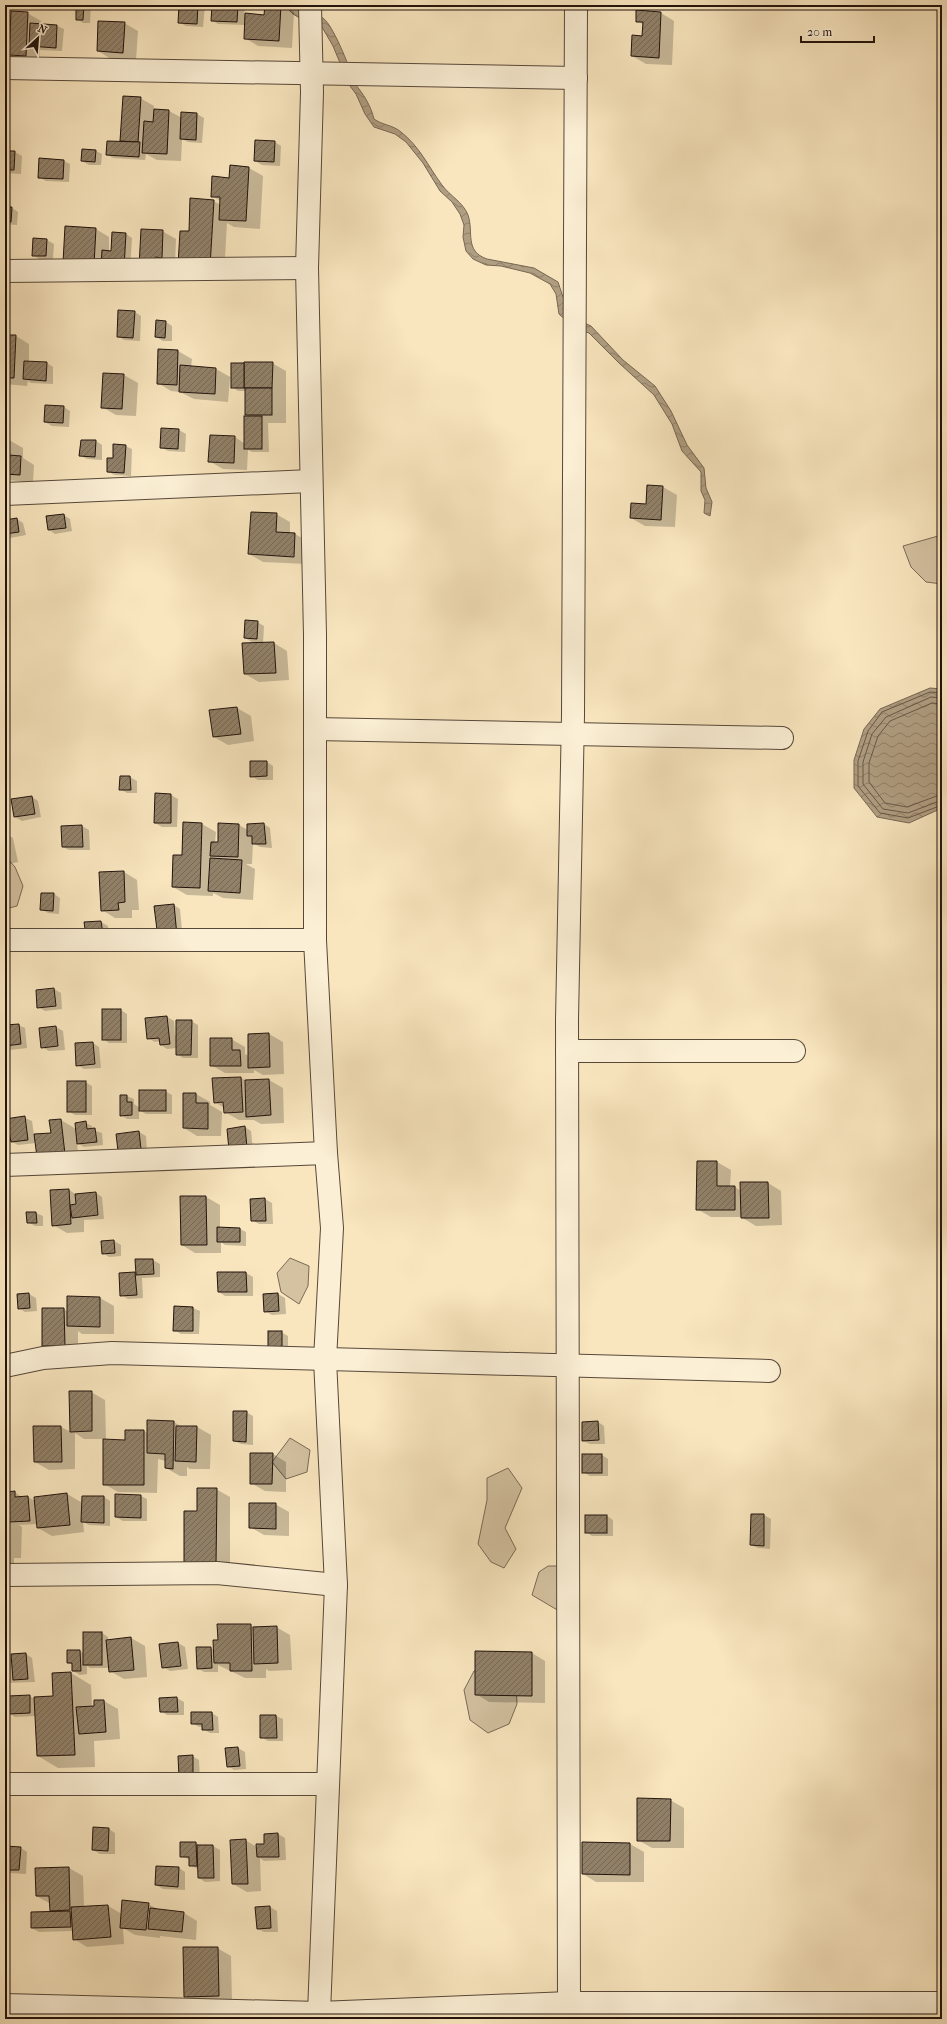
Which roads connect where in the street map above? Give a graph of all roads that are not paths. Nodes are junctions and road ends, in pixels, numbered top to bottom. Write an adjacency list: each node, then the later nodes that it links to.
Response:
1 (576, 5): 5 (street)
2 (310, 13): 4 (street)
3 (5, 68): 4 (street)
4 (311, 72): 5 (street); 6 (street)
5 (576, 78): 11 (street)
6 (307, 268): 7 (street); 8 (street)
7 (5, 270)
8 (311, 481): 9 (street); 10 (street)
9 (5, 494)
10 (315, 729): 11 (street); 14 (street)
11 (573, 733): 12 (street); 15 (street)
12 (782, 738)
13 (5, 940): 14 (street)
14 (315, 940): 17 (street)
15 (567, 1051): 16 (street); 21 (street)
16 (794, 1051)
17 (326, 1152): 18 (street); 19 (street)
18 (5, 1165)
19 (325, 1360): 20 (street); 21 (street); 24 (street)
20 (5, 1366)
21 (568, 1366): 22 (street); 27 (street)
22 (769, 1371)
23 (5, 1575): 24 (street)
24 (336, 1585): 26 (street)
25 (5, 1784): 26 (street)
26 (327, 1784): 30 (street)
27 (569, 2003): 28 (street); 30 (street)
28 (942, 2003)
29 (5, 2005): 30 (street)
30 (319, 2013)

